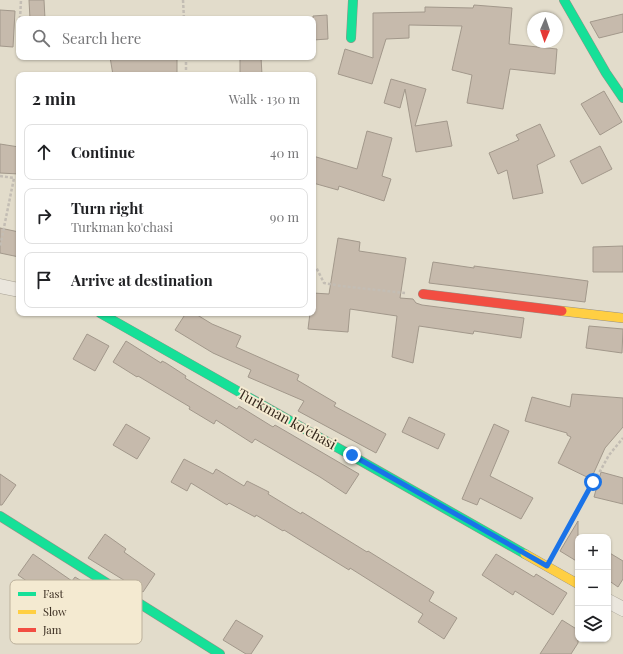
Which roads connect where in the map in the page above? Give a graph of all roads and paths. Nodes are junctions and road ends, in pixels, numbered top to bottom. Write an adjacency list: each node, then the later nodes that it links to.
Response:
1 (21, 0): 5 (path)
2 (183, 0): 6 (path)
3 (353, 0): 7 (street)
4 (564, 0): 10 (street)
5 (20, 16)
6 (184, 16)
7 (351, 38)
8 (186, 60): 9 (path)
9 (186, 72)
10 (623, 98)
11 (0, 176): 12 (path)
12 (0, 247)
13 (316, 267): 16 (path)
14 (0, 286): 15 (street)
15 (16, 289)
16 (423, 294): 18 (street)
17 (105, 316): 21 (street, Turkman ko'chasi)
18 (623, 318)
19 (623, 438): 21 (path)
20 (0, 516): 22 (street)
21 (547, 566): 23 (street, Turkman ko'chasi)
22 (102, 580)
23 (575, 582)
24 (611, 603): 26 (street)
25 (142, 605): 27 (street)
26 (623, 610)
27 (220, 654)

